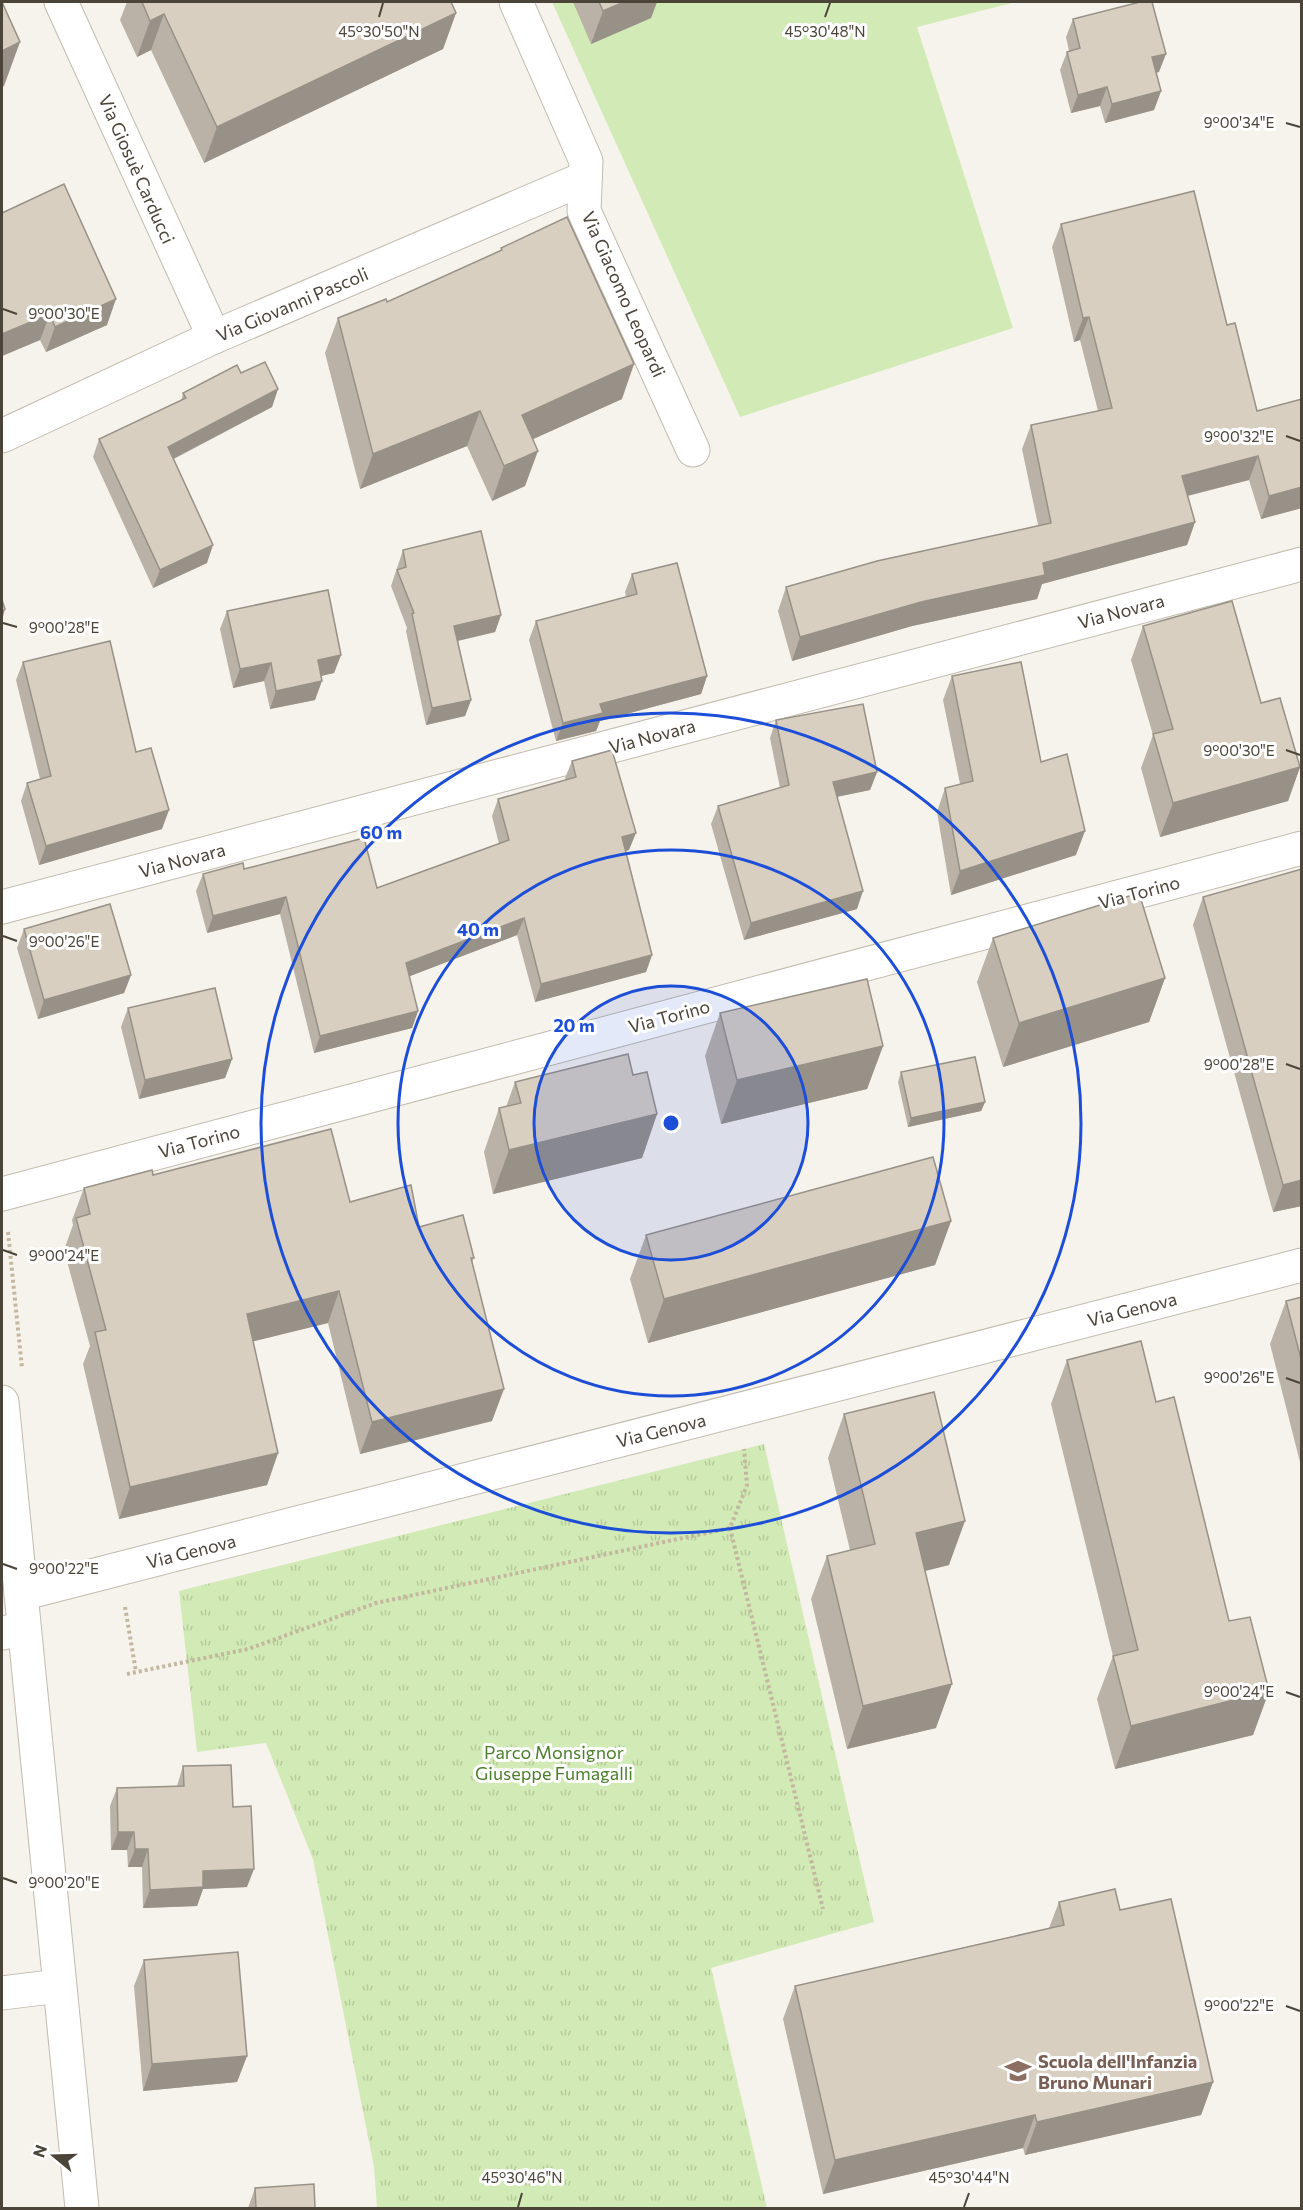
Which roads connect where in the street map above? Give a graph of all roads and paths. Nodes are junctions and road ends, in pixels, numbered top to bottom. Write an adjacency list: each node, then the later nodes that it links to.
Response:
1 (61, 2): 4 (street, Via Giosuè Carducci)
2 (516, 2): 3 (street, Via Giacomo Leopardi)
3 (585, 178): 4 (street, Via Giovanni Pascoli); 6 (street, Via Giacomo Leopardi)
4 (214, 337): 5 (street, Via Giovanni Pascoli)
5 (2, 436)
6 (693, 450)
7 (1302, 564): 9 (street, Via Novara)
8 (1302, 848): 10 (street, Via Torino)
9 (2, 907)
10 (2, 1194): 12 (path)
11 (1302, 1265): 14 (street, Via Genova)
12 (23, 1372)
13 (2, 1402): 17 (street)
14 (740, 1410): 15 (path); 16 (street, Via Genova)
15 (730, 1528): 19 (path); 21 (path)
16 (116, 1570): 17 (street, Via Genova); 19 (path)
17 (21, 1594): 18 (street)
18 (13, 1631): 22 (street)
19 (136, 1672): 20 (path)
20 (127, 1674)
21 (823, 1910)
22 (59, 1986): 23 (street); 24 (street)
23 (2, 1993)
24 (82, 2208)

